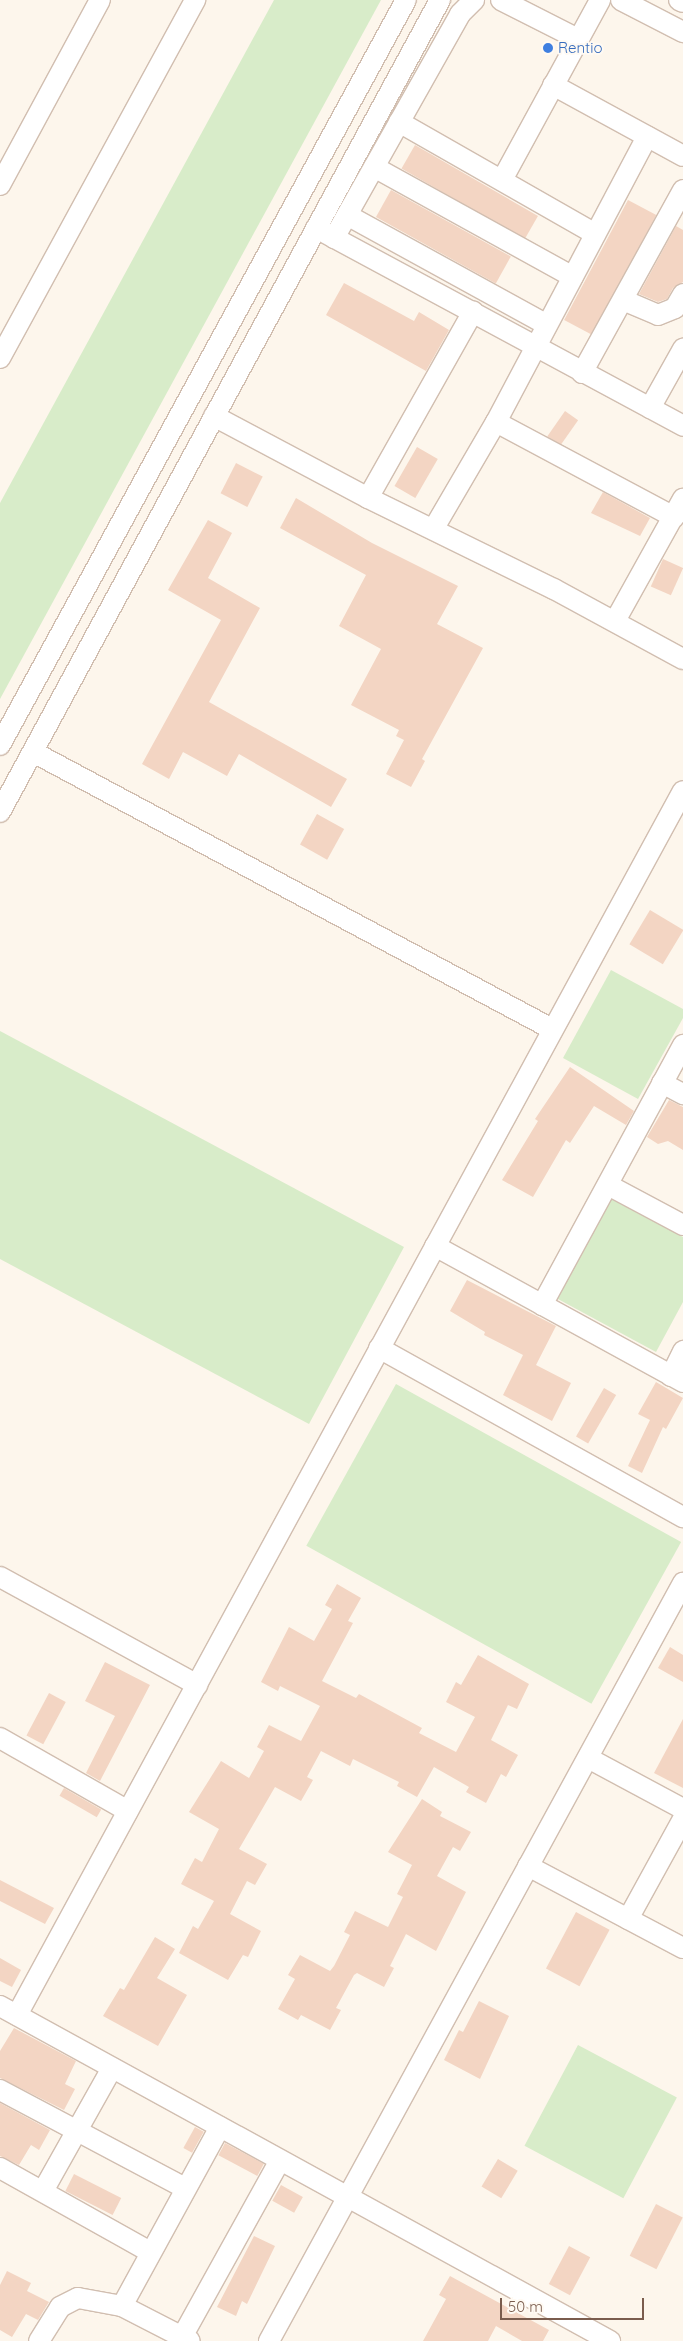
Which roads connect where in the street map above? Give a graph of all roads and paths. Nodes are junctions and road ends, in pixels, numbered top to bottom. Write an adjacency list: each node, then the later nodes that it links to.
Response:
1 (100, 0): 19 (street)
2 (195, 0): 32 (street)
3 (406, 0): 43 (street)
4 (440, 0): 22 (street)
5 (474, 0): 14 (street)
6 (501, 0): 12 (street)
7 (600, 0): 12 (street)
8 (621, 0): 11 (street)
9 (679, 0): 10 (street)
10 (683, 2)
11 (683, 32)
12 (578, 39): 13 (street)
13 (553, 85): 15 (street); 18 (street)
14 (399, 122): 17 (street); 18 (street)
15 (647, 137): 16 (street); 23 (street)
16 (683, 156)
17 (374, 167): 21 (street); 25 (street)
18 (502, 180): 23 (street)
19 (0, 185)
20 (683, 190): 27 (street)
21 (347, 215): 24 (street); 29 (street)
22 (316, 228): 24 (street); 35 (street)
23 (595, 234): 25 (street)
24 (334, 238): 28 (street)
25 (573, 277): 29 (street)
26 (683, 294): 27 (street)
27 (622, 300): 33 (street)
28 (473, 312): 30 (street); 38 (street)
29 (548, 325): 30 (street)
30 (535, 348): 33 (street); 36 (street)
31 (683, 349): 34 (street)
32 (0, 358)
33 (582, 373): 34 (street)
34 (650, 408): 37 (street)
35 (214, 416): 38 (street); 44 (street)
36 (496, 422): 39 (street); 40 (street)
37 (683, 426)
38 (368, 498): 40 (street)
39 (678, 508): 41 (street)
40 (434, 528): 41 (street)
41 (615, 621): 42 (street)
42 (681, 652)
43 (0, 746)
44 (33, 752): 46 (street); 47 (street)
45 (683, 791): 47 (street)
46 (0, 812)
47 (552, 1029): 53 (street)
48 (683, 1045): 49 (street)
49 (662, 1083): 50 (street); 51 (street)
50 (683, 1094)
51 (608, 1185): 52 (street); 54 (street)
52 (683, 1225)
53 (435, 1246): 54 (street); 55 (street)
54 (542, 1305): 57 (street)
55 (379, 1348): 58 (street); 61 (street)
56 (683, 1351): 57 (street)
57 (677, 1379)
58 (683, 1518)
59 (0, 1577): 61 (street)
60 (683, 1583): 63 (street)
61 (197, 1685): 65 (street)
62 (3, 1746): 65 (street)
63 (588, 1758): 64 (street); 67 (street)
64 (683, 1808)
65 (128, 1811): 71 (street)
66 (683, 1819): 68 (street)
67 (528, 1866): 68 (street); 80 (street)
68 (628, 1919): 69 (street)
69 (683, 1948)
70 (0, 2006): 71 (street)
71 (18, 2015): 72 (street)
72 (112, 2068): 74 (street); 75 (street)
73 (0, 2090): 75 (street)
74 (220, 2127): 76 (street); 78 (street)
75 (77, 2131): 78 (street); 79 (street)
76 (280, 2160): 80 (street); 83 (street)
77 (0, 2168): 79 (street)
78 (185, 2188): 81 (street)
79 (43, 2191): 81 (street)
80 (348, 2197): 85 (street); 86 (street)
81 (150, 2252): 82 (street)
82 (122, 2306): 83 (street); 84 (street)
83 (186, 2339)
84 (40, 2341)
85 (269, 2341)
86 (610, 2341)

